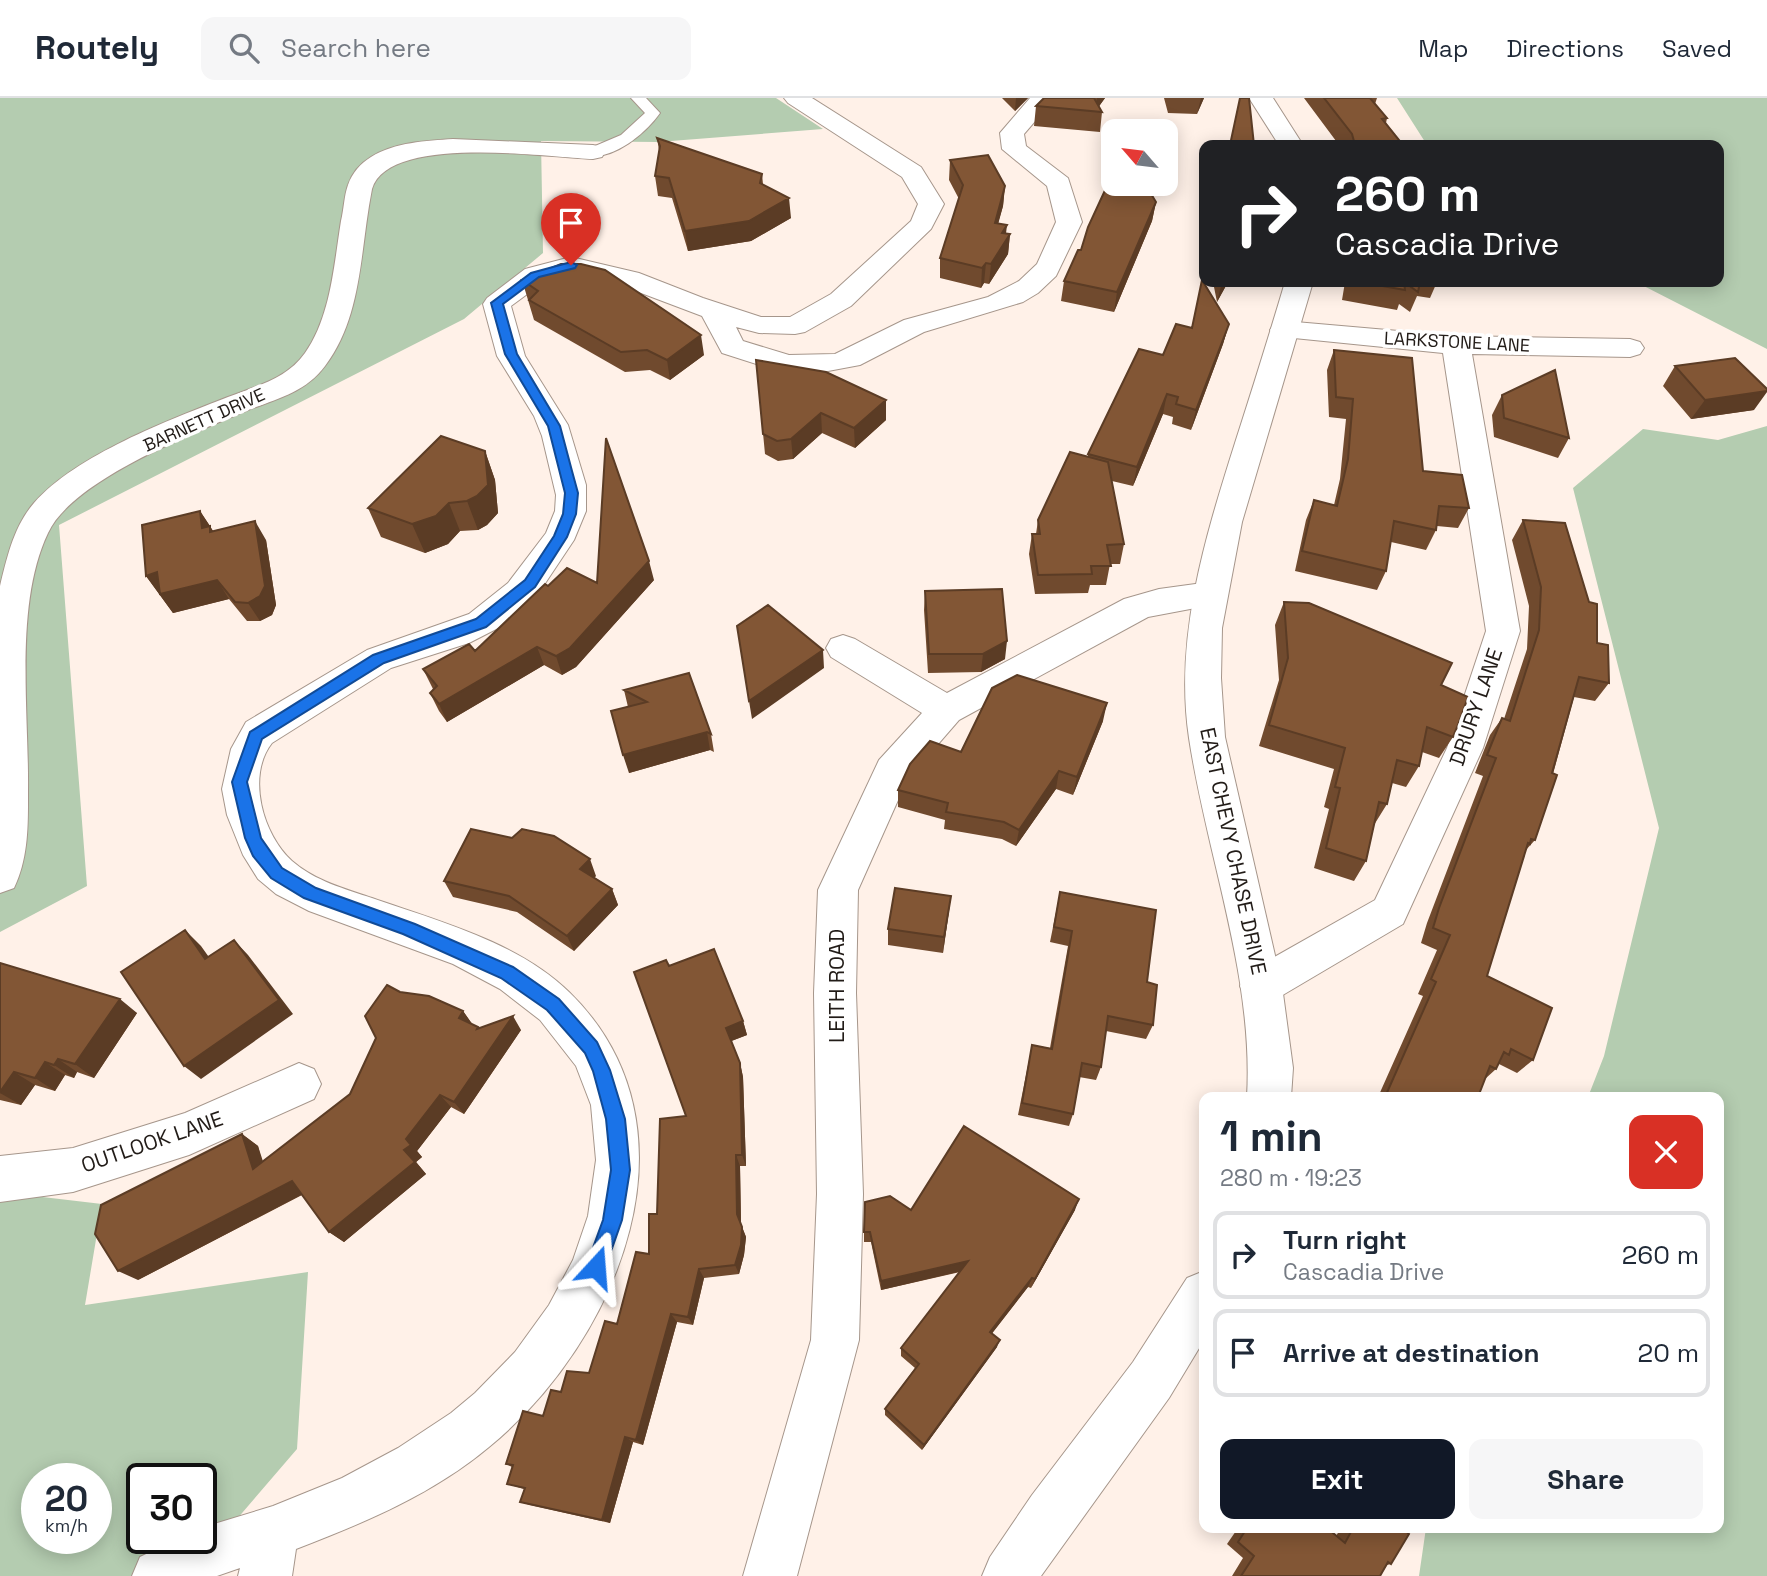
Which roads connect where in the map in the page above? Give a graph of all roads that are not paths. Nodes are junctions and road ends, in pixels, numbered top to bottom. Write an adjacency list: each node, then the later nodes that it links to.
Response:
1 (638, 98): 6 (lane)
2 (796, 98): 8 (street)
3 (1043, 98): 8 (street)
4 (1261, 98): 5 (street)
5 (1287, 140)
6 (593, 152): 15 (street, BARNETT DRIVE)
7 (1297, 287): 9 (street, EAST CHEVY CHASE DRIVE)
8 (713, 310): 21 (street)
9 (1284, 330): 10 (street, LARKSTONE LANE); 12 (street, EAST CHEVY CHASE DRIVE)
10 (1456, 345): 11 (street, LARKSTONE LANE); 16 (street, DRURY LANE)
11 (1630, 348)
12 (1210, 594): 14 (street, LEITH ROAD); 16 (street, EAST CHEVY CHASE DRIVE)
13 (843, 648): 14 (street)
14 (946, 710): 23 (street, LEITH ROAD)
15 (0, 876)
16 (1261, 986): 18 (street, EAST CHEVY CHASE DRIVE)
17 (299, 1084): 19 (street, OUTLOOK LANE)
18 (1269, 1092)
19 (0, 1178)
20 (1199, 1303): 24 (street)
21 (269, 1554): 22 (street)
22 (159, 1576)
23 (770, 1576)
24 (1009, 1576)

